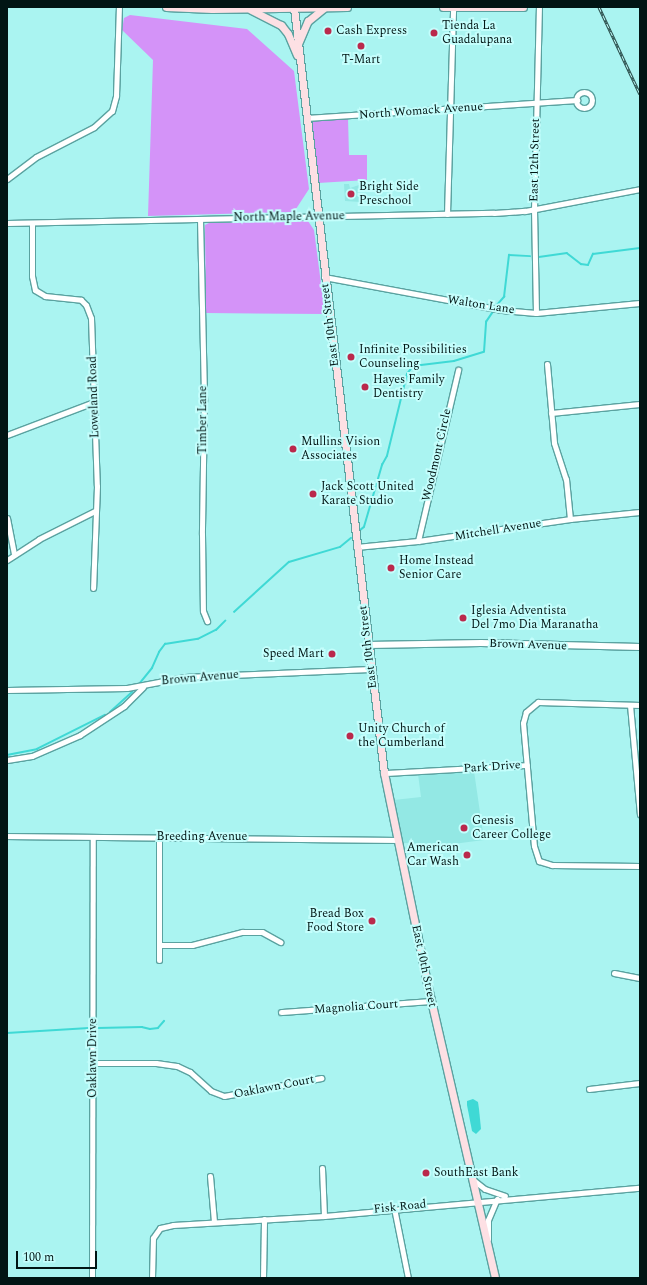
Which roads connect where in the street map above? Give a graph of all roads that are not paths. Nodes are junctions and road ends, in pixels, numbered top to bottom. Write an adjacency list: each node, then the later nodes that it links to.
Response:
1 (119, 7): 19 (street)
2 (166, 7): 10 (main road)
3 (325, 7): 4 (main road); 11 (main road); 13 (main road)
4 (347, 7)
5 (443, 7): 6 (main road)
6 (453, 7): 7 (main road); 17 (street)
7 (465, 7): 8 (main road)
8 (523, 7)
9 (539, 7): 16 (street, East 12th Street)
10 (178, 8): 12 (main road)
11 (294, 8): 12 (main road); 13 (main road, East 10th Street)
12 (249, 9): 14 (main road)
13 (298, 45): 14 (main road, East 10th Street)
14 (300, 63): 18 (main road, East 10th Street)
15 (577, 100): 16 (street, North Womack Avenue)
16 (536, 101): 17 (street, North Womack Avenue); 21 (street, East 12th Street)
17 (451, 110): 18 (street, North Womack Avenue); 22 (street)
18 (306, 118): 23 (main road, East 10th Street)
19 (7, 179)
20 (640, 190): 21 (street, North Maple Avenue)
21 (534, 210): 22 (street, North Maple Avenue); 29 (street, East 12th Street)
22 (448, 214): 23 (street, North Maple Avenue)
23 (316, 216): 24 (street, North Maple Avenue); 27 (main road, East 10th Street)
24 (200, 219): 26 (street, North Maple Avenue); 45 (street, Timber Lane)
25 (7, 223): 26 (street, North Maple Avenue)
26 (32, 223): 32 (street, Loweland Road)
27 (324, 277): 29 (street, Walton Lane); 41 (main road, East 10th Street)
28 (640, 303): 29 (street, Walton Lane)
29 (536, 313)
30 (547, 364): 34 (street)
31 (458, 370): 40 (street, Woodmont Circle)
32 (94, 402): 35 (street); 36 (street, Loweland Road)
33 (640, 404): 34 (street)
34 (551, 412): 39 (street)
35 (7, 435)
36 (95, 512): 42 (street); 44 (street, Loweland Road)
37 (640, 512): 39 (street, Mitchell Avenue)
38 (7, 518): 42 (street)
39 (570, 519): 40 (street, Mitchell Avenue)
40 (418, 541): 41 (street, Mitchell Avenue)
41 (356, 547): 46 (main road, East 10th Street)
42 (14, 553): 43 (street)
43 (7, 560)
44 (93, 588)
45 (207, 621)
46 (368, 644): 47 (street, Brown Avenue); 48 (main road, East 10th Street)
47 (640, 647)
48 (370, 669): 49 (street, Brown Avenue); 55 (main road, East 10th Street)
49 (143, 687): 50 (street, Brown Avenue); 53 (street)
50 (7, 690)
51 (630, 705): 52 (street, Park Drive); 54 (street, Park Drive); 56 (street)
52 (640, 705)
53 (7, 760)
54 (526, 765): 55 (street, Park Drive); 62 (street)
55 (384, 773): 61 (main road, East 10th Street)
56 (639, 803): 57 (street)
57 (640, 815)
58 (7, 836): 60 (street, Breeding Avenue)
59 (159, 836): 60 (street, Breeding Avenue); 61 (street, Breeding Avenue); 64 (street)
60 (93, 837): 70 (street, Oaklawn Drive)
61 (396, 840): 68 (main road, East 10th Street)
62 (640, 866)
63 (280, 942): 64 (street)
64 (159, 945): 65 (street)
65 (159, 960)
66 (614, 973): 67 (street)
67 (640, 978)
68 (432, 1001): 69 (street, Magnolia Court); 76 (main road, East 10th Street)
69 (281, 1012)
70 (93, 1063): 71 (street, Oaklawn Court); 86 (street, Oaklawn Drive)
71 (321, 1078)
72 (640, 1084): 73 (street)
73 (588, 1088)
74 (322, 1168): 82 (street)
75 (210, 1176): 84 (street)
76 (472, 1178): 78 (street); 80 (main road, East 10th Street)
77 (640, 1188): 78 (street, Fisk Road)
78 (514, 1197): 79 (street, Fisk Road)
79 (497, 1199): 80 (street, Fisk Road); 85 (street)
80 (478, 1202): 81 (street, Fisk Road); 85 (main road, East 10th Street)
81 (394, 1208): 82 (street, Fisk Road); 89 (street)
82 (324, 1216): 83 (street, Fisk Road)
83 (264, 1219): 84 (street, Fisk Road); 88 (street)
84 (214, 1222): 87 (street, Fisk Road)
85 (488, 1248): 90 (main road, East 10th Street)
86 (92, 1278)
87 (152, 1278)
88 (263, 1278)
89 (408, 1278)
90 (495, 1278)

